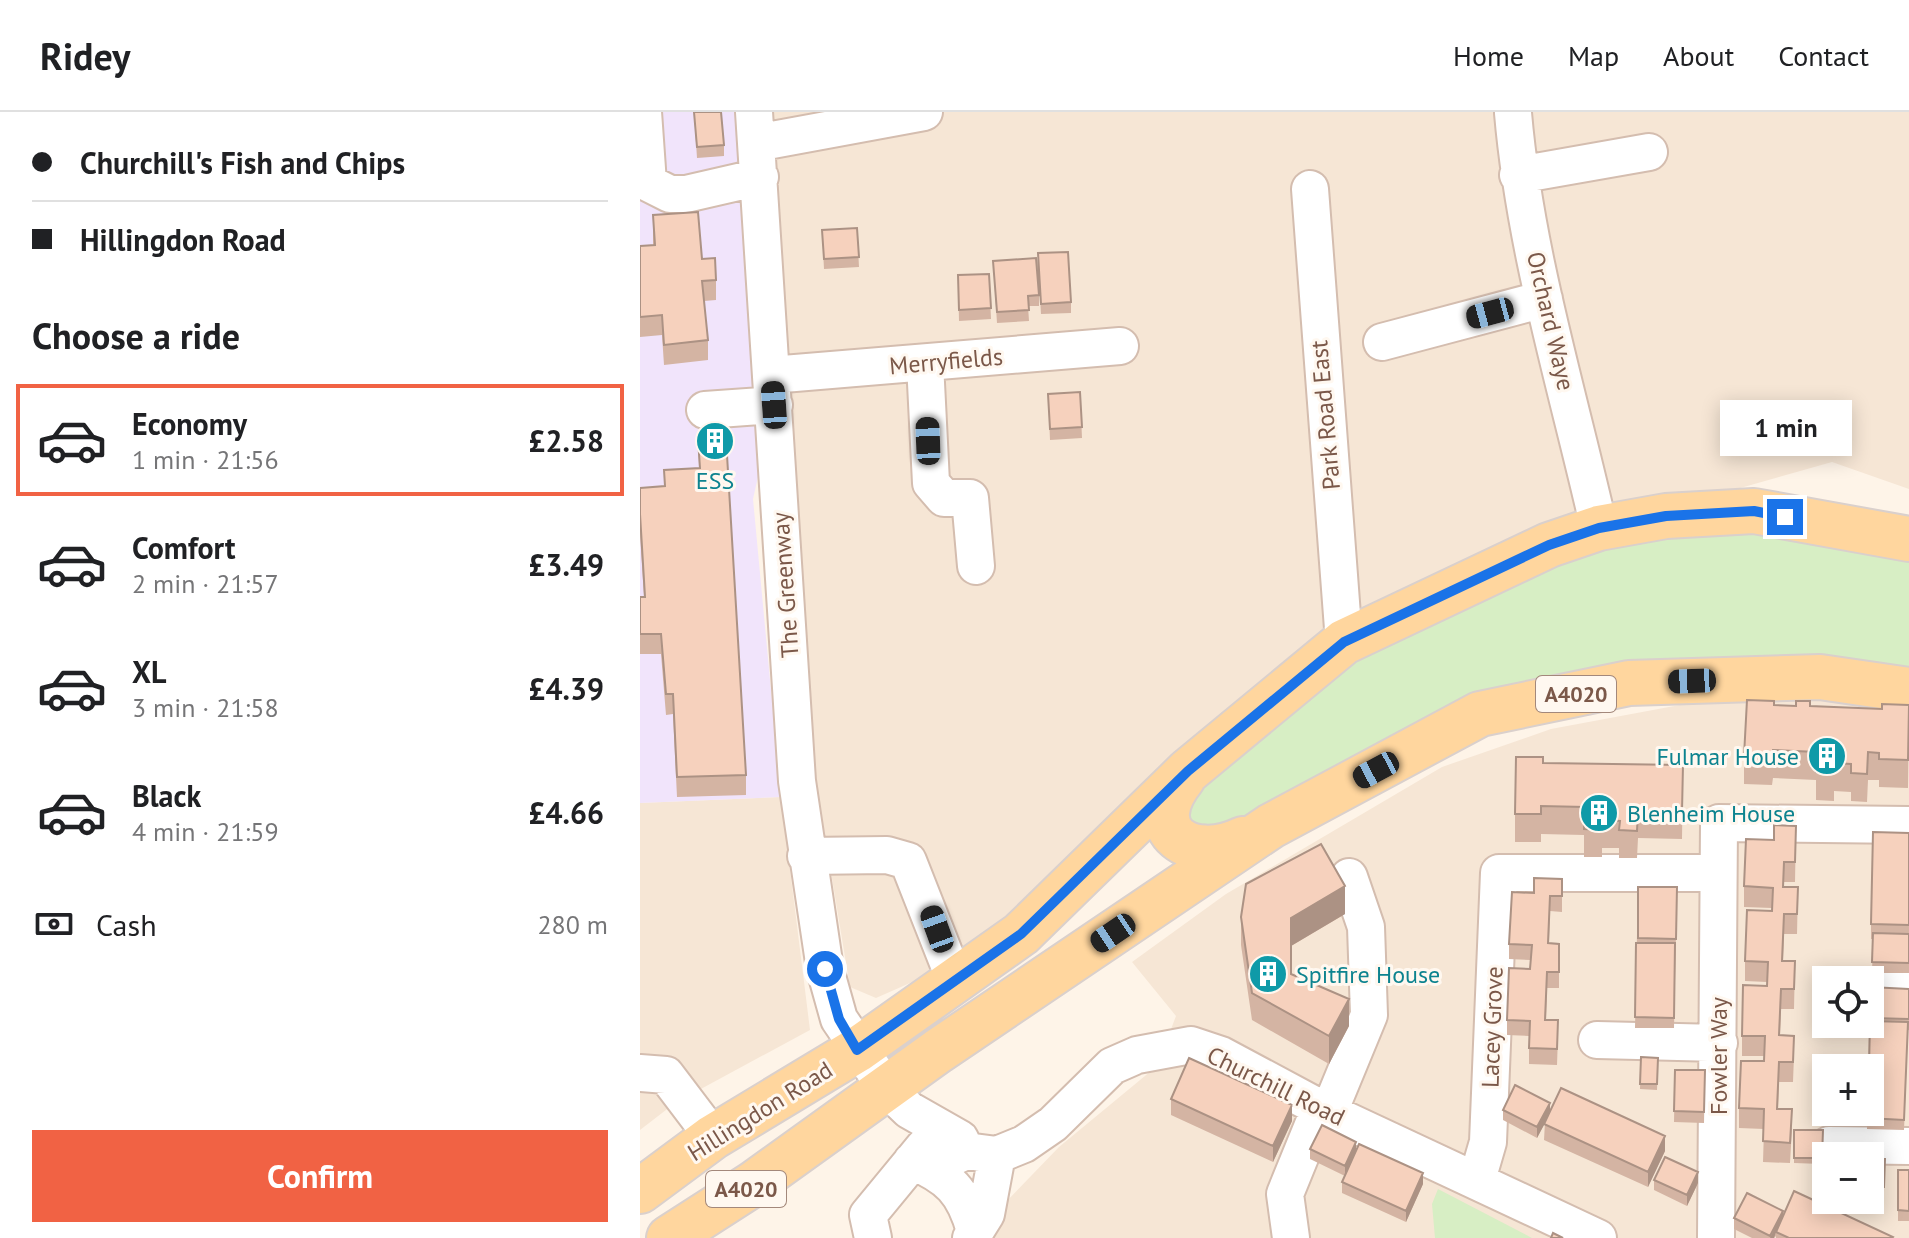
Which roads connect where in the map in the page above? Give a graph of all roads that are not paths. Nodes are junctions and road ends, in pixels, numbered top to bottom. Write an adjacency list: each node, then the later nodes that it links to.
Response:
1 (643, 112): 4 (street)
2 (924, 112): 4 (street)
3 (1513, 113): 6 (street, Orchard Waye)
4 (757, 144): 12 (street, The Greenway)
5 (1649, 152): 6 (street)
6 (1518, 175): 8 (street, Orchard Waye)
7 (1310, 189): 17 (street, Park Road East)
8 (1544, 299): 9 (street); 14 (street, Orchard Waye)
9 (1382, 342)
10 (1120, 346): 11 (street, Merryfields)
11 (925, 363): 12 (street, Merryfields); 16 (street)
12 (772, 390): 13 (street, Merryfields); 22 (street, The Greenway)
13 (705, 410)
14 (1599, 528): 15 (main road, Hillingdon Road / A4020); 17 (main road, Hillingdon Road / A4020)
15 (1909, 539)
16 (976, 566)
17 (1344, 642): 19 (main road, Hillingdon Road / A4020)
18 (1909, 690): 21 (main road, A4020)
19 (1188, 771): 21 (main road, A4020); 25 (main road, Hillingdon Road / A4020)
20 (1909, 825): 23 (street, Fowler Way)
21 (1271, 826): 32 (main road, A4020)
22 (806, 856): 25 (street); 30 (street, The Greenway)
23 (1718, 873): 29 (street, Fowler Way); 39 (street, Lacey Grove)
24 (1349, 877): 33 (street)
25 (956, 983): 30 (main road, Hillingdon Road / A4020)
26 (1884, 986): 27 (street)
27 (1909, 986)
28 (1597, 1040): 29 (street)
29 (1719, 1043): 46 (street, Fowler Way)
30 (857, 1050): 32 (street, The Greenway); 34 (main road, Hillingdon Road / A4020)
31 (640, 1073): 34 (street)
32 (897, 1099): 37 (street); 38 (street); 42 (main road, A4020)
33 (1324, 1110): 37 (street, Churchill Road); 39 (street, Churchill Road); 44 (street)
34 (713, 1137): 40 (main road, Hillingdon Road / A4020)
35 (1884, 1146): 36 (street)
36 (1909, 1146)
37 (982, 1153): 38 (street, Churchill Road); 41 (street)
38 (918, 1154): 41 (street); 43 (street)
39 (1477, 1180): 45 (street, Churchill Road)
40 (640, 1191)
41 (973, 1234)
42 (669, 1238)
43 (873, 1238)
44 (1291, 1238)
45 (1598, 1238)
46 (1716, 1238)

